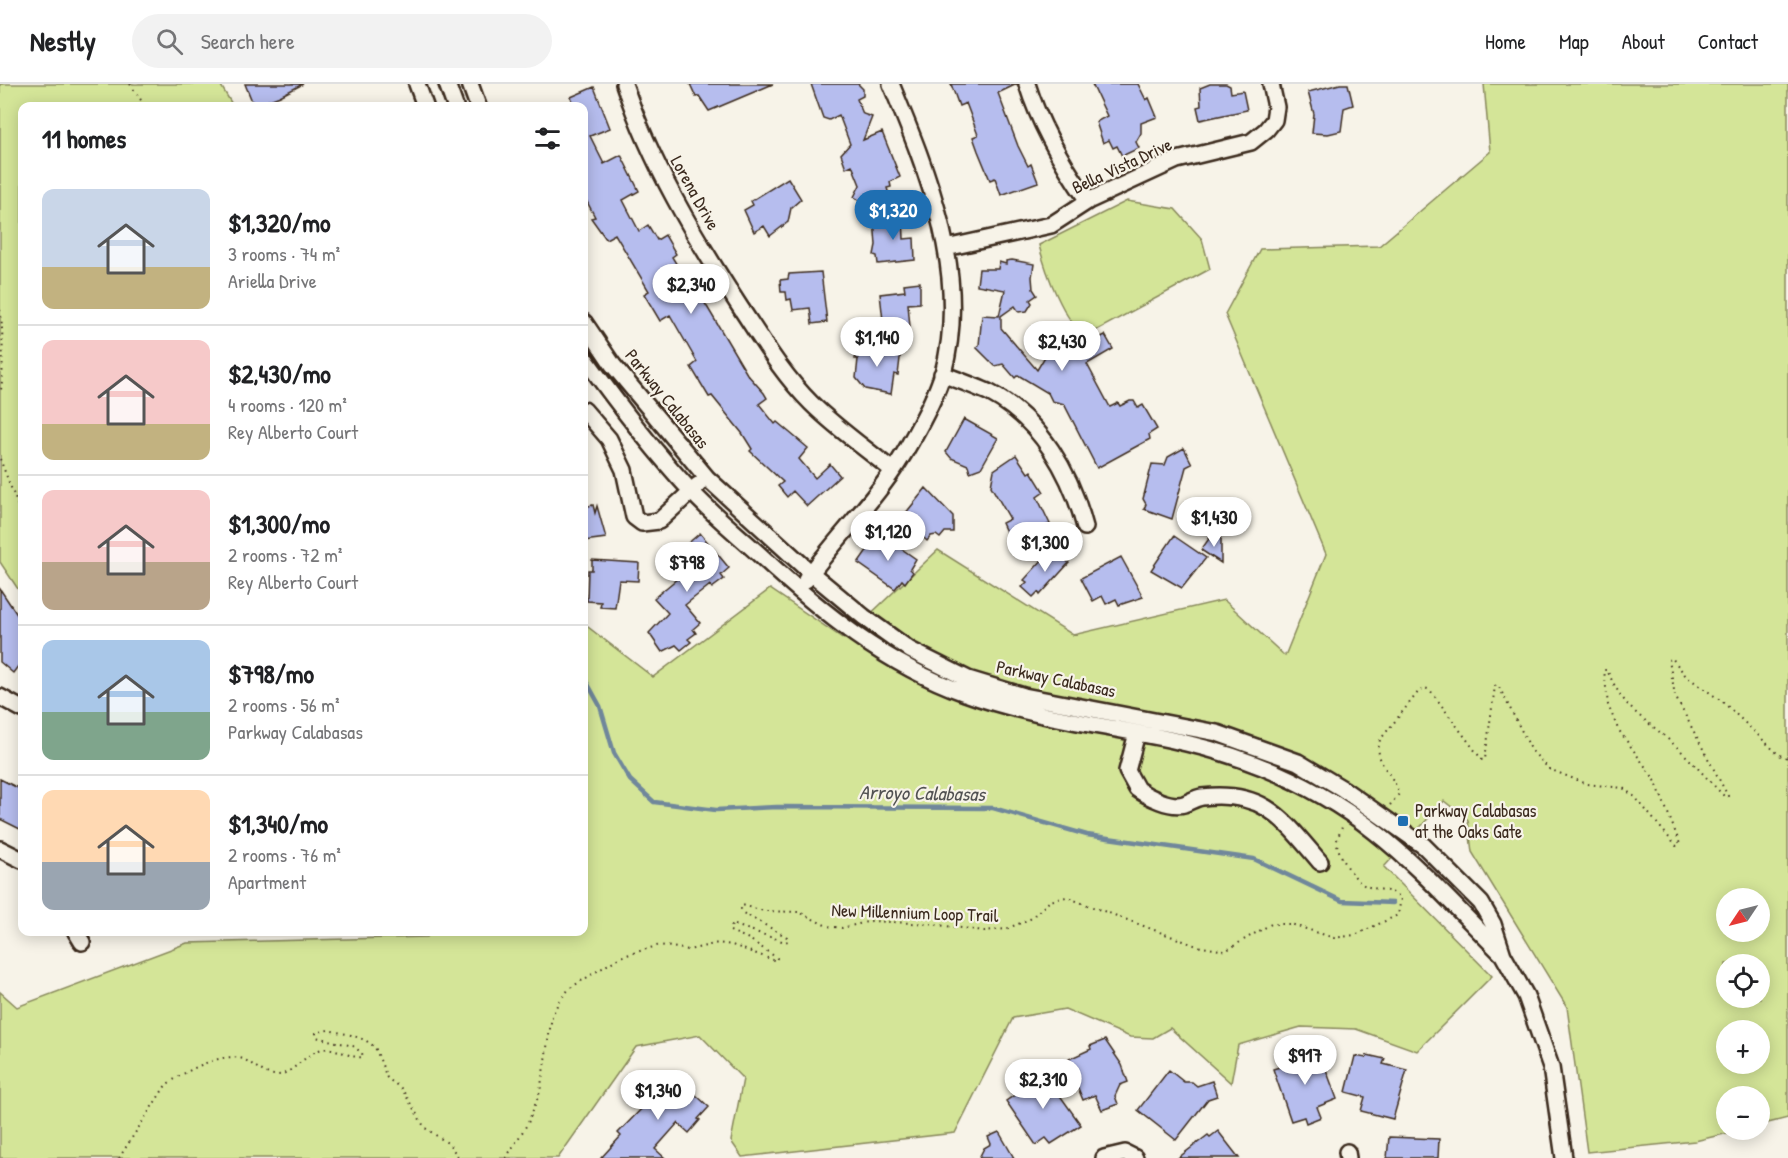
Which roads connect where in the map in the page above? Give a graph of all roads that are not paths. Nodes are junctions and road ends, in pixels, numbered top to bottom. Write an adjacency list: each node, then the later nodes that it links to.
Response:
1 (417, 84): 8 (street)
2 (447, 84): 9 (street)
3 (470, 84): 10 (street)
4 (624, 84): 17 (street, Lorena Drive)
5 (891, 84): 12 (street)
6 (1027, 84): 11 (street)
7 (1270, 84): 11 (street, Bella Vista Drive)
8 (424, 102)
9 (454, 102)
10 (477, 102)
11 (1088, 201): 12 (street, Bella Vista Drive)
12 (946, 248): 15 (street)
13 (588, 328): 18 (street, Parkway Calabasas)
14 (588, 363): 19 (street, Parkway Calabasas)
15 (942, 374): 17 (street); 20 (street)
16 (588, 415): 19 (street)
17 (892, 470): 21 (street)
18 (707, 478): 19 (street); 21 (street, Parkway Calabasas)
19 (691, 491): 22 (street, Parkway Calabasas)
20 (1085, 527)
21 (811, 573): 22 (street); 26 (street, Parkway Calabasas)
22 (799, 590): 25 (street, Parkway Calabasas)
23 (0, 697): 24 (street)
24 (18, 707)
25 (1137, 733): 28 (street, Parkway Calabasas); 30 (street)
26 (1411, 837): 28 (street); 31 (street, Parkway Calabasas)
27 (0, 849): 29 (street)
28 (1399, 852): 32 (street, Parkway Calabasas)
29 (18, 858)
30 (1320, 862)
31 (1458, 879): 32 (street); 33 (street, Parkway Calabasas)
32 (1442, 894): 33 (street, Parkway Calabasas)
33 (1503, 955): 36 (street, Parkway Calabasas)
34 (1104, 1158): 35 (street)
35 (1135, 1158)
36 (1564, 1158)

